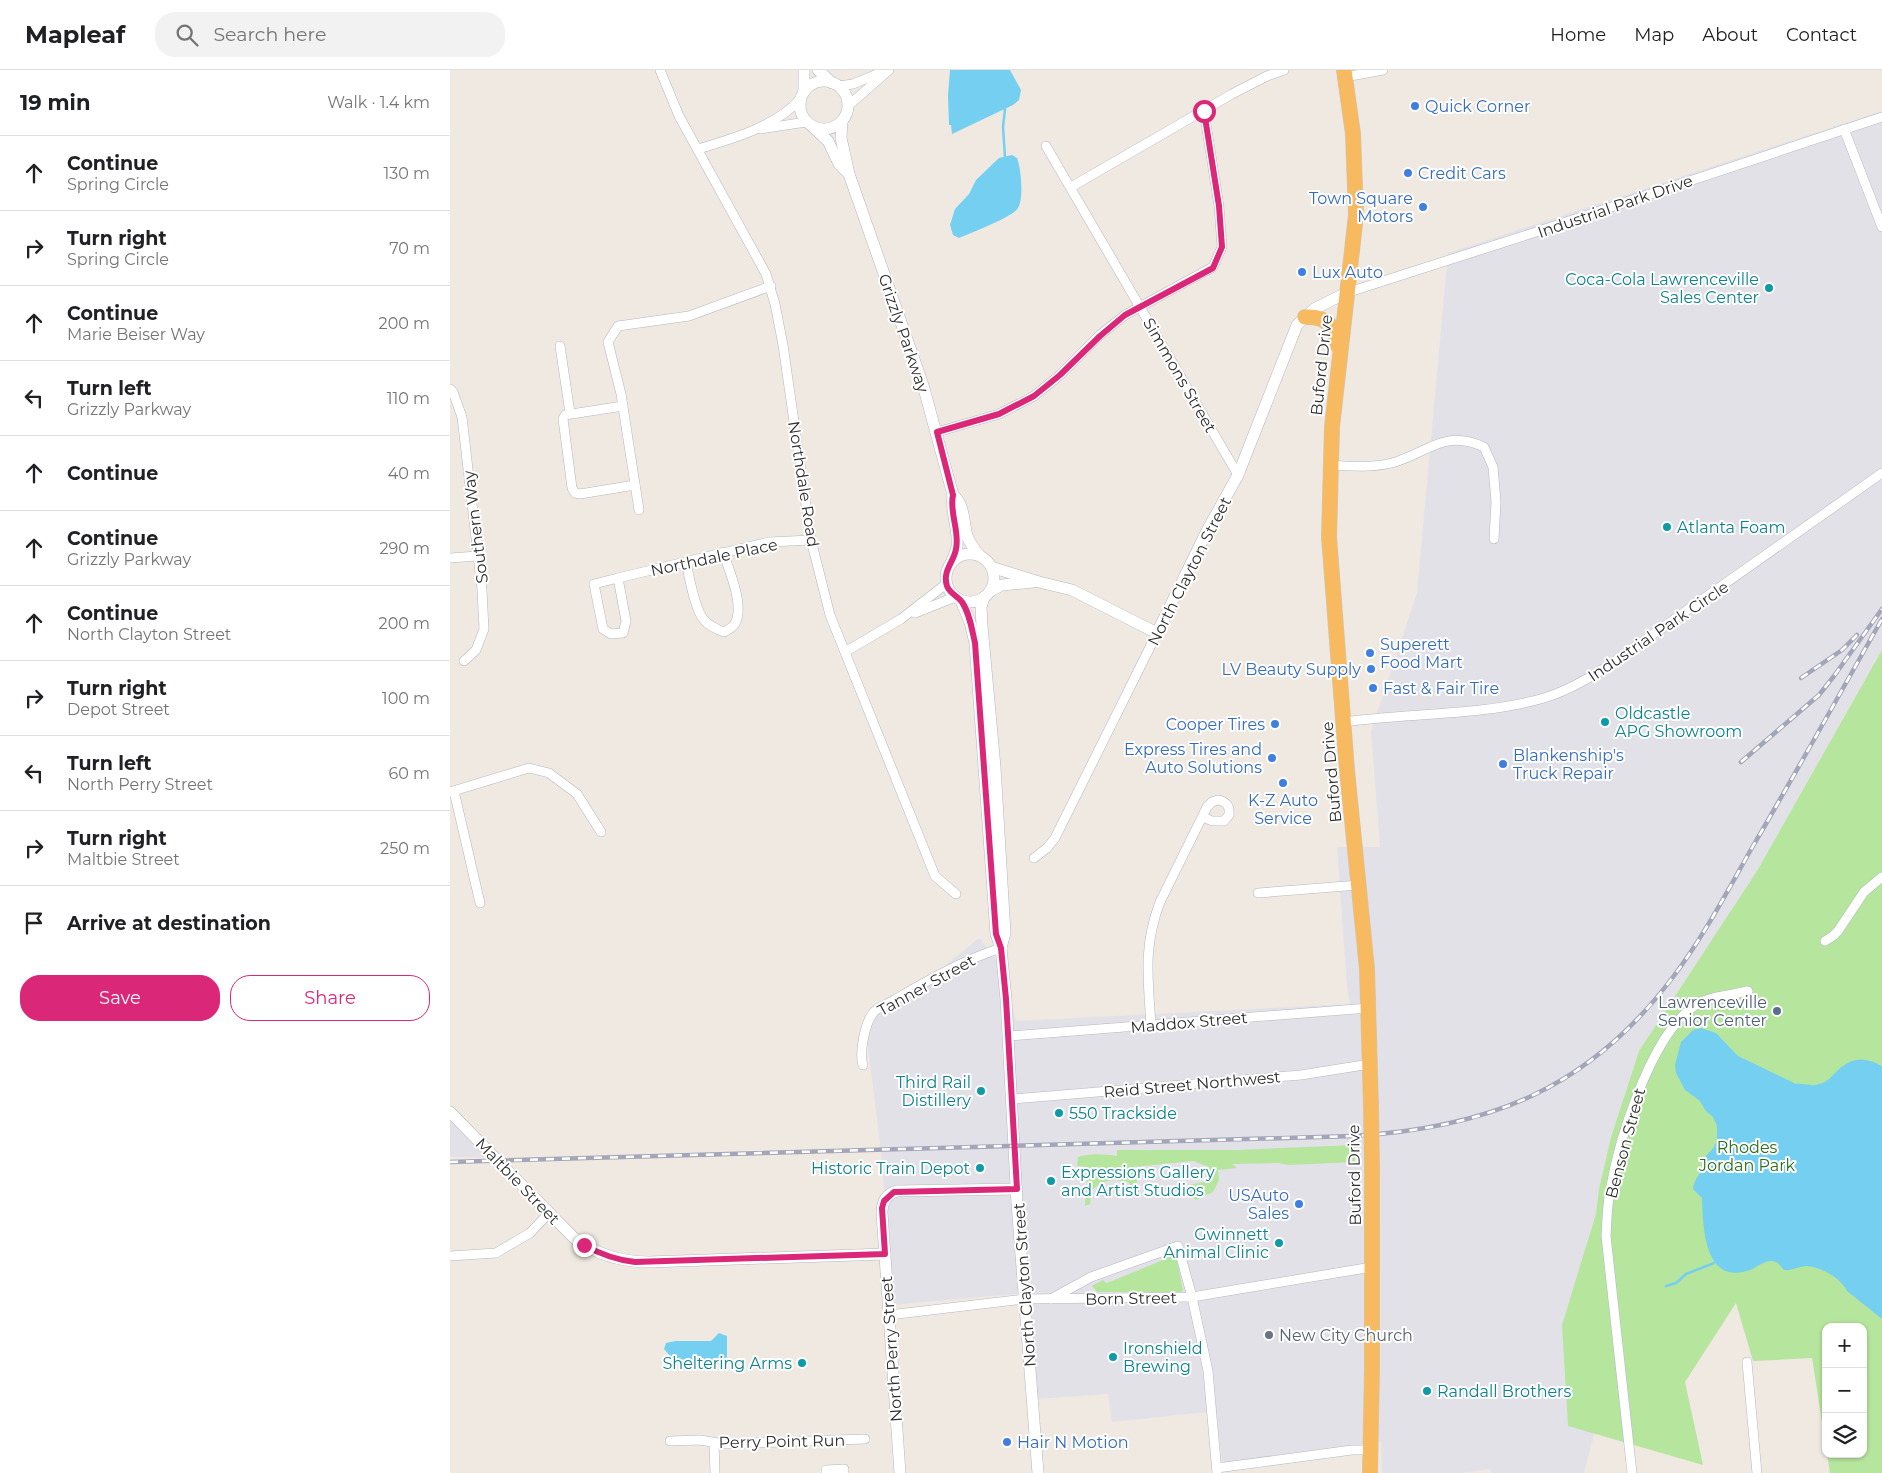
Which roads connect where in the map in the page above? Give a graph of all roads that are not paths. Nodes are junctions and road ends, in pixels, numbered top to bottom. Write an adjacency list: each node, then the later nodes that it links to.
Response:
1 (660, 70): 18 (street, Northdale Road)
2 (804, 70): 9 (street)
3 (818, 70): 8 (street)
4 (888, 70): 8 (street); 10 (street)
5 (1284, 70): 11 (street)
6 (1383, 70): 7 (street)
7 (1344, 74): 23 (highway, Buford Drive)
8 (835, 84): 9 (street); 10 (street)
9 (802, 95): 14 (street); 16 (street)
10 (848, 106): 13 (street)
11 (1204, 111): 20 (street); 24 (street)
12 (1882, 117): 15 (street, Industrial Park Drive)
13 (842, 121): 14 (street); 19 (street, Grizzly Parkway)
14 (809, 124): 16 (street); 19 (street, Grizzly Parkway)
15 (1844, 128): 21 (street); 23 (street, Industrial Park Drive)
16 (755, 130): 18 (street)
17 (1046, 146): 20 (street, Simmons Street)
18 (698, 149): 22 (street, Northdale Road)
19 (849, 174): 31 (street, Grizzly Parkway)
20 (1071, 187): 24 (street, Simmons Street)
21 (1882, 228)
22 (771, 286): 29 (street); 38 (street, Northdale Road)
23 (1346, 293): 25 (street, North Clayton Street); 27 (highway, Buford Drive)
24 (1140, 307): 31 (street); 34 (street, Simmons Street)
25 (1305, 317): 27 (highway); 34 (street, North Clayton Street)
26 (560, 346): 30 (street)
27 (1340, 359): 32 (highway, Buford Drive)
28 (450, 390): 41 (street, Southern Way)
29 (623, 406): 30 (street); 35 (street)
30 (570, 413): 35 (street)
31 (937, 432): 36 (street, Grizzly Parkway)
32 (1330, 465): 39 (street); 56 (highway, Buford Drive)
33 (1882, 473): 56 (street, Industrial Park Circle)
34 (1238, 476): 53 (street, North Clayton Street)
35 (636, 486): 37 (street)
36 (953, 495): 42 (street, Grizzly Parkway); 45 (street, Grizzly Parkway)
37 (639, 510)
38 (811, 540): 40 (street, Northdale Place); 54 (street, Northdale Road)
39 (1494, 540)
40 (723, 552): 44 (street, Northdale Place); 44 (street)
41 (477, 556): 43 (street); 55 (street, Southern Way)
42 (980, 556): 45 (street); 46 (street)
43 (450, 558)
44 (686, 562): 47 (street, Northdale Place)
45 (951, 562): 49 (street)
46 (991, 566): 48 (street); 50 (street)
47 (618, 578): 47 (street, Northdale Place)
48 (1039, 582): 50 (street); 53 (street)
49 (946, 584): 51 (street); 52 (street)
50 (987, 594): 51 (street); 67 (street)
51 (958, 599): 52 (street); 67 (street)
52 (902, 619): 54 (street)
53 (1157, 633): 60 (street, North Clayton Street)
54 (845, 652): 63 (street, Northdale Road)
55 (464, 661)
56 (1344, 722): 62 (highway, Buford Drive)
57 (452, 791): 59 (street); 65 (street)
58 (1202, 817): 70 (street)
59 (601, 832)
60 (1034, 858)
61 (1882, 877): 66 (street)
62 (1359, 885): 64 (street); 69 (highway, Buford Drive)
63 (956, 894)
64 (1258, 894)
65 (480, 904)
66 (1825, 941)
67 (1001, 948): 71 (street, North Clayton Street); 73 (street, Tanner Street)
68 (1748, 991): 97 (street, Benson Street)
69 (1369, 1008): 70 (street, Maddox Street); 72 (highway, Buford Drive)
70 (1151, 1024): 71 (street, Maddox Street)
71 (1009, 1036): 74 (street, North Clayton Street)
72 (1370, 1064): 74 (street, Reid Street Northwest); 80 (highway, Buford Drive, bridge)
73 (863, 1065)
74 (1013, 1098): 76 (street, North Clayton Street)
75 (450, 1112): 77 (street, Maltbie Street)
76 (1017, 1189): 78 (street, North Perry Street); 82 (street, North Clayton Street)
77 (549, 1213): 78 (street, Maltbie Street); 79 (street)
78 (885, 1254): 84 (street, North Perry Street)
79 (450, 1256)
80 (1372, 1267): 81 (street, Born Street); 89 (highway, Buford Drive)
81 (1192, 1297): 83 (street, Born Street); 83 (street); 90 (street)
82 (1025, 1299): 83 (street, Born Street); 84 (street, Born Street); 95 (street, North Clayton Street)
83 (1051, 1299)
84 (889, 1315): 94 (street, North Perry Street)
85 (1747, 1362): 98 (street)
86 (865, 1439): 88 (street, Perry Point Run)
87 (670, 1441): 88 (street, Perry Point Run)
88 (714, 1443): 91 (street)
89 (1370, 1450): 90 (street); 96 (highway, Buford Drive)
90 (1217, 1471)
91 (715, 1473)
92 (826, 1473): 93 (street)
93 (844, 1473)
94 (900, 1473)
95 (1038, 1473)
96 (1370, 1473)
97 (1632, 1473)
98 (1757, 1473)

